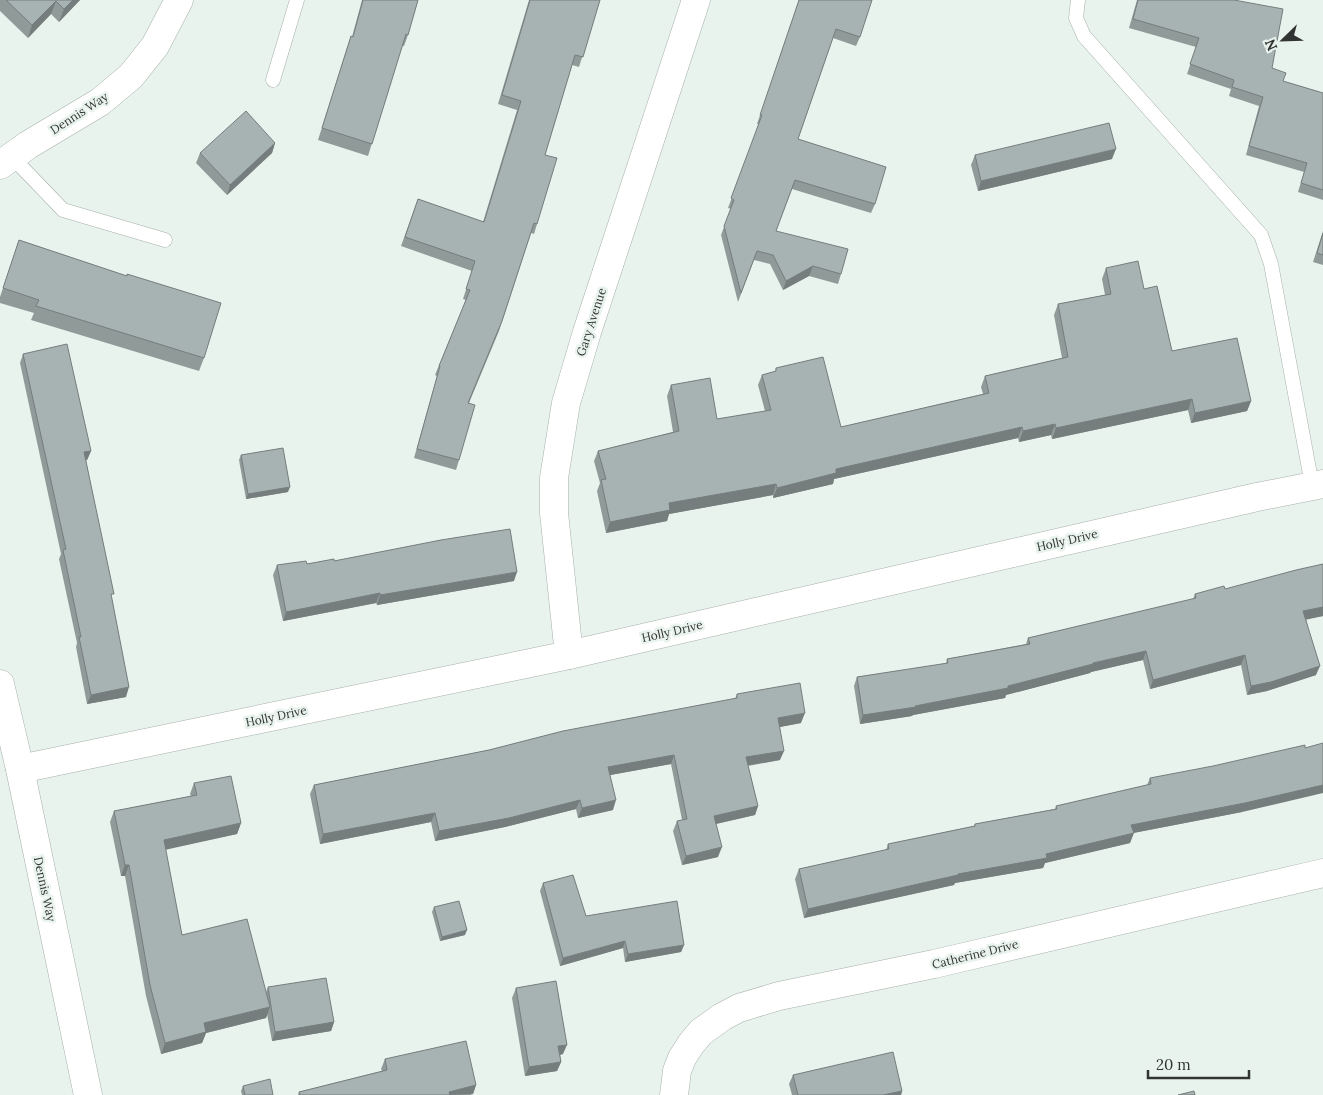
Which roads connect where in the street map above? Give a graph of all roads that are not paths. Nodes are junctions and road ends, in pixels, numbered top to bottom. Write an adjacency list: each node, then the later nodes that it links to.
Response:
1 (179, 0): 6 (street, Dennis Way)
2 (297, 0): 5 (lane)
3 (696, 0): 9 (street, Gary Avenue)
4 (1078, 0): 8 (lane)
5 (273, 80)
6 (6, 161): 7 (lane)
7 (166, 240)
8 (1317, 484): 9 (street, Holly Drive)
9 (569, 655): 11 (street, Holly Drive)
10 (0, 684): 11 (street, Dennis Way)
11 (20, 769): 13 (street, Dennis Way)
12 (1323, 873): 14 (street, Catherine Drive)
13 (88, 1095)
14 (674, 1095)

